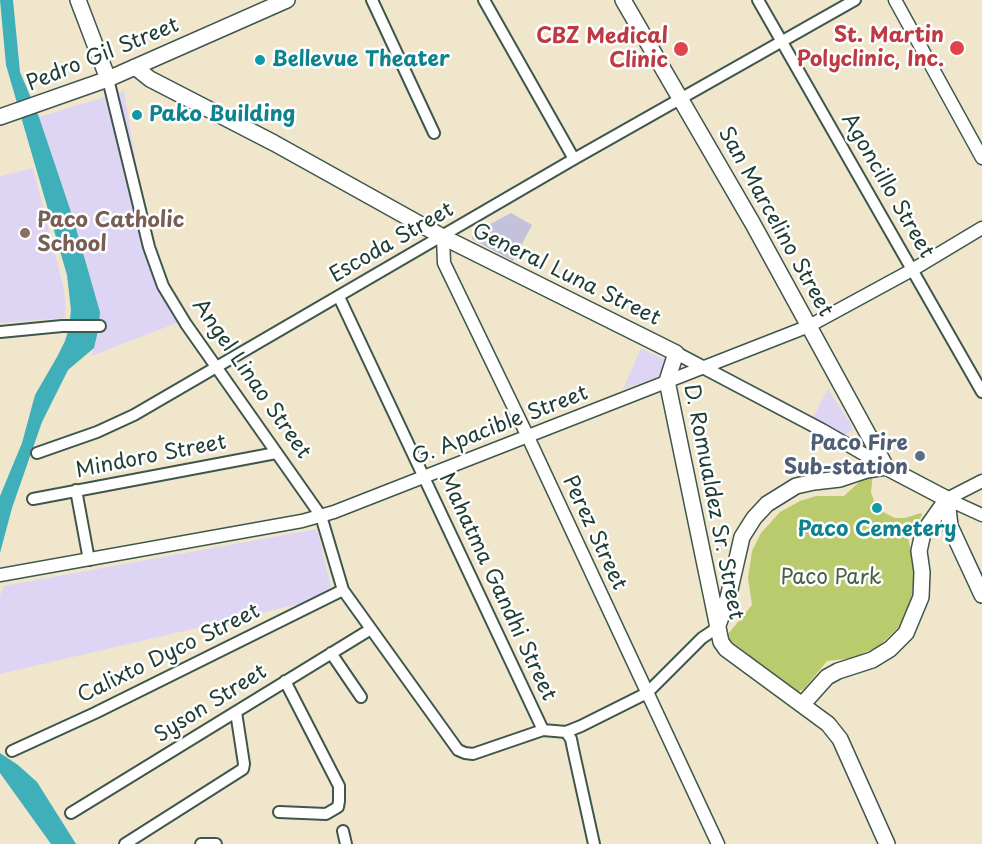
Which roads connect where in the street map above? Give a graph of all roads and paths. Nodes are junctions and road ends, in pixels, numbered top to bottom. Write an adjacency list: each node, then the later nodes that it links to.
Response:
1 (78, 0): 11 (main road, Angel Linao Street)
2 (287, 0): 10 (main road, Pedro Gil Street)
3 (372, 0): 14 (street)
4 (484, 0): 16 (street)
5 (623, 0): 12 (main road, San Marcelino Street)
6 (758, 0): 9 (street, Agoncillo Street)
7 (855, 0): 9 (street, Escoda Street)
8 (895, 0): 15 (street)
9 (782, 42): 12 (street, Escoda Street); 19 (street, Agoncillo Street)
10 (135, 67): 11 (main road, Pedro Gil Street); 18 (main road, General Luna Street)
11 (108, 79): 13 (main road, Pedro Gil Street); 25 (street, Angel Linao Street)
12 (681, 99): 16 (street, Escoda Street); 22 (main road, San Marcelino Street)
13 (0, 117)
14 (434, 133)
15 (982, 158)
16 (574, 159): 18 (street, Escoda Street)
17 (982, 228): 19 (street, G. Apacible Street)
18 (442, 237): 20 (street, Escoda Street); 24 (main road, General Luna Street); 29 (street, Perez Street)
19 (912, 270): 22 (street, G. Apacible Street); 28 (street, Agoncillo Street)
20 (339, 297): 25 (street, Escoda Street); 33 (street, Mahatma Gandhi Street)
21 (100, 326): 23 (street)
22 (809, 326): 26 (street, G. Apacible Street); 32 (main road, San Marcelino Street)
23 (0, 332)
24 (676, 353): 26 (street, General Luna Street); 27 (main road, D. Romualdez Sr. Street)
25 (217, 367): 30 (street, Escoda Street); 31 (street, Angel Linao Street)
26 (704, 367): 27 (street, G. Apacible Street); 32 (street, General Luna Street)
27 (667, 381): 29 (street, G. Apacible Street); 44 (main road, D. Romualdez Sr. Street)
28 (982, 392)
29 (528, 437): 33 (street, G. Apacible Street); 48 (street, Perez Street)
30 (37, 453)
31 (276, 453): 35 (street, Mindoro Street); 39 (street, Angel Linao Street)
32 (886, 467): 37 (main road, General Luna Street); 44 (main road)
33 (423, 477): 39 (street, G. Apacible Street); 52 (street, Mahatma Gandhi Street)
34 (982, 481): 37 (street)
35 (76, 490): 36 (street, Mindoro Street); 40 (street)
36 (33, 499)
37 (947, 499): 38 (street, General Luna Street); 43 (main road); 50 (main road)
38 (982, 515)
39 (321, 516): 40 (street, G. Apacible Street); 42 (street, Angel Linao Street)
40 (89, 560): 41 (street, G. Apacible Street)
41 (1, 575)
42 (343, 590): 45 (street, Angel Linao Street); 54 (street, Calixto Dyco Street)
43 (982, 595)
44 (717, 628): 48 (street); 50 (main road, D. Romualdez Sr. Street)
45 (371, 629): 46 (street, Syson Street); 52 (street, Angel Linao Street)
46 (331, 653): 47 (street, Syson Street); 49 (street)
47 (285, 681): 51 (street, Syson Street); 55 (street)
48 (647, 693): 53 (street); 65 (street, Perez Street)
49 (361, 697)
50 (802, 705): 66 (main road, D. Romualdez Sr. Street)
51 (236, 712): 56 (street, Syson Street); 58 (street)
52 (543, 730): 53 (street)
53 (566, 732): 64 (street)
54 (12, 751)
55 (279, 812)
56 (71, 813)
57 (343, 831): 63 (street)
58 (143, 833): 59 (street); 60 (street)
59 (125, 844)
60 (150, 844)
61 (201, 844): 62 (street)
62 (216, 844)
63 (346, 844)
64 (594, 844)
65 (718, 844)
66 (887, 844)

